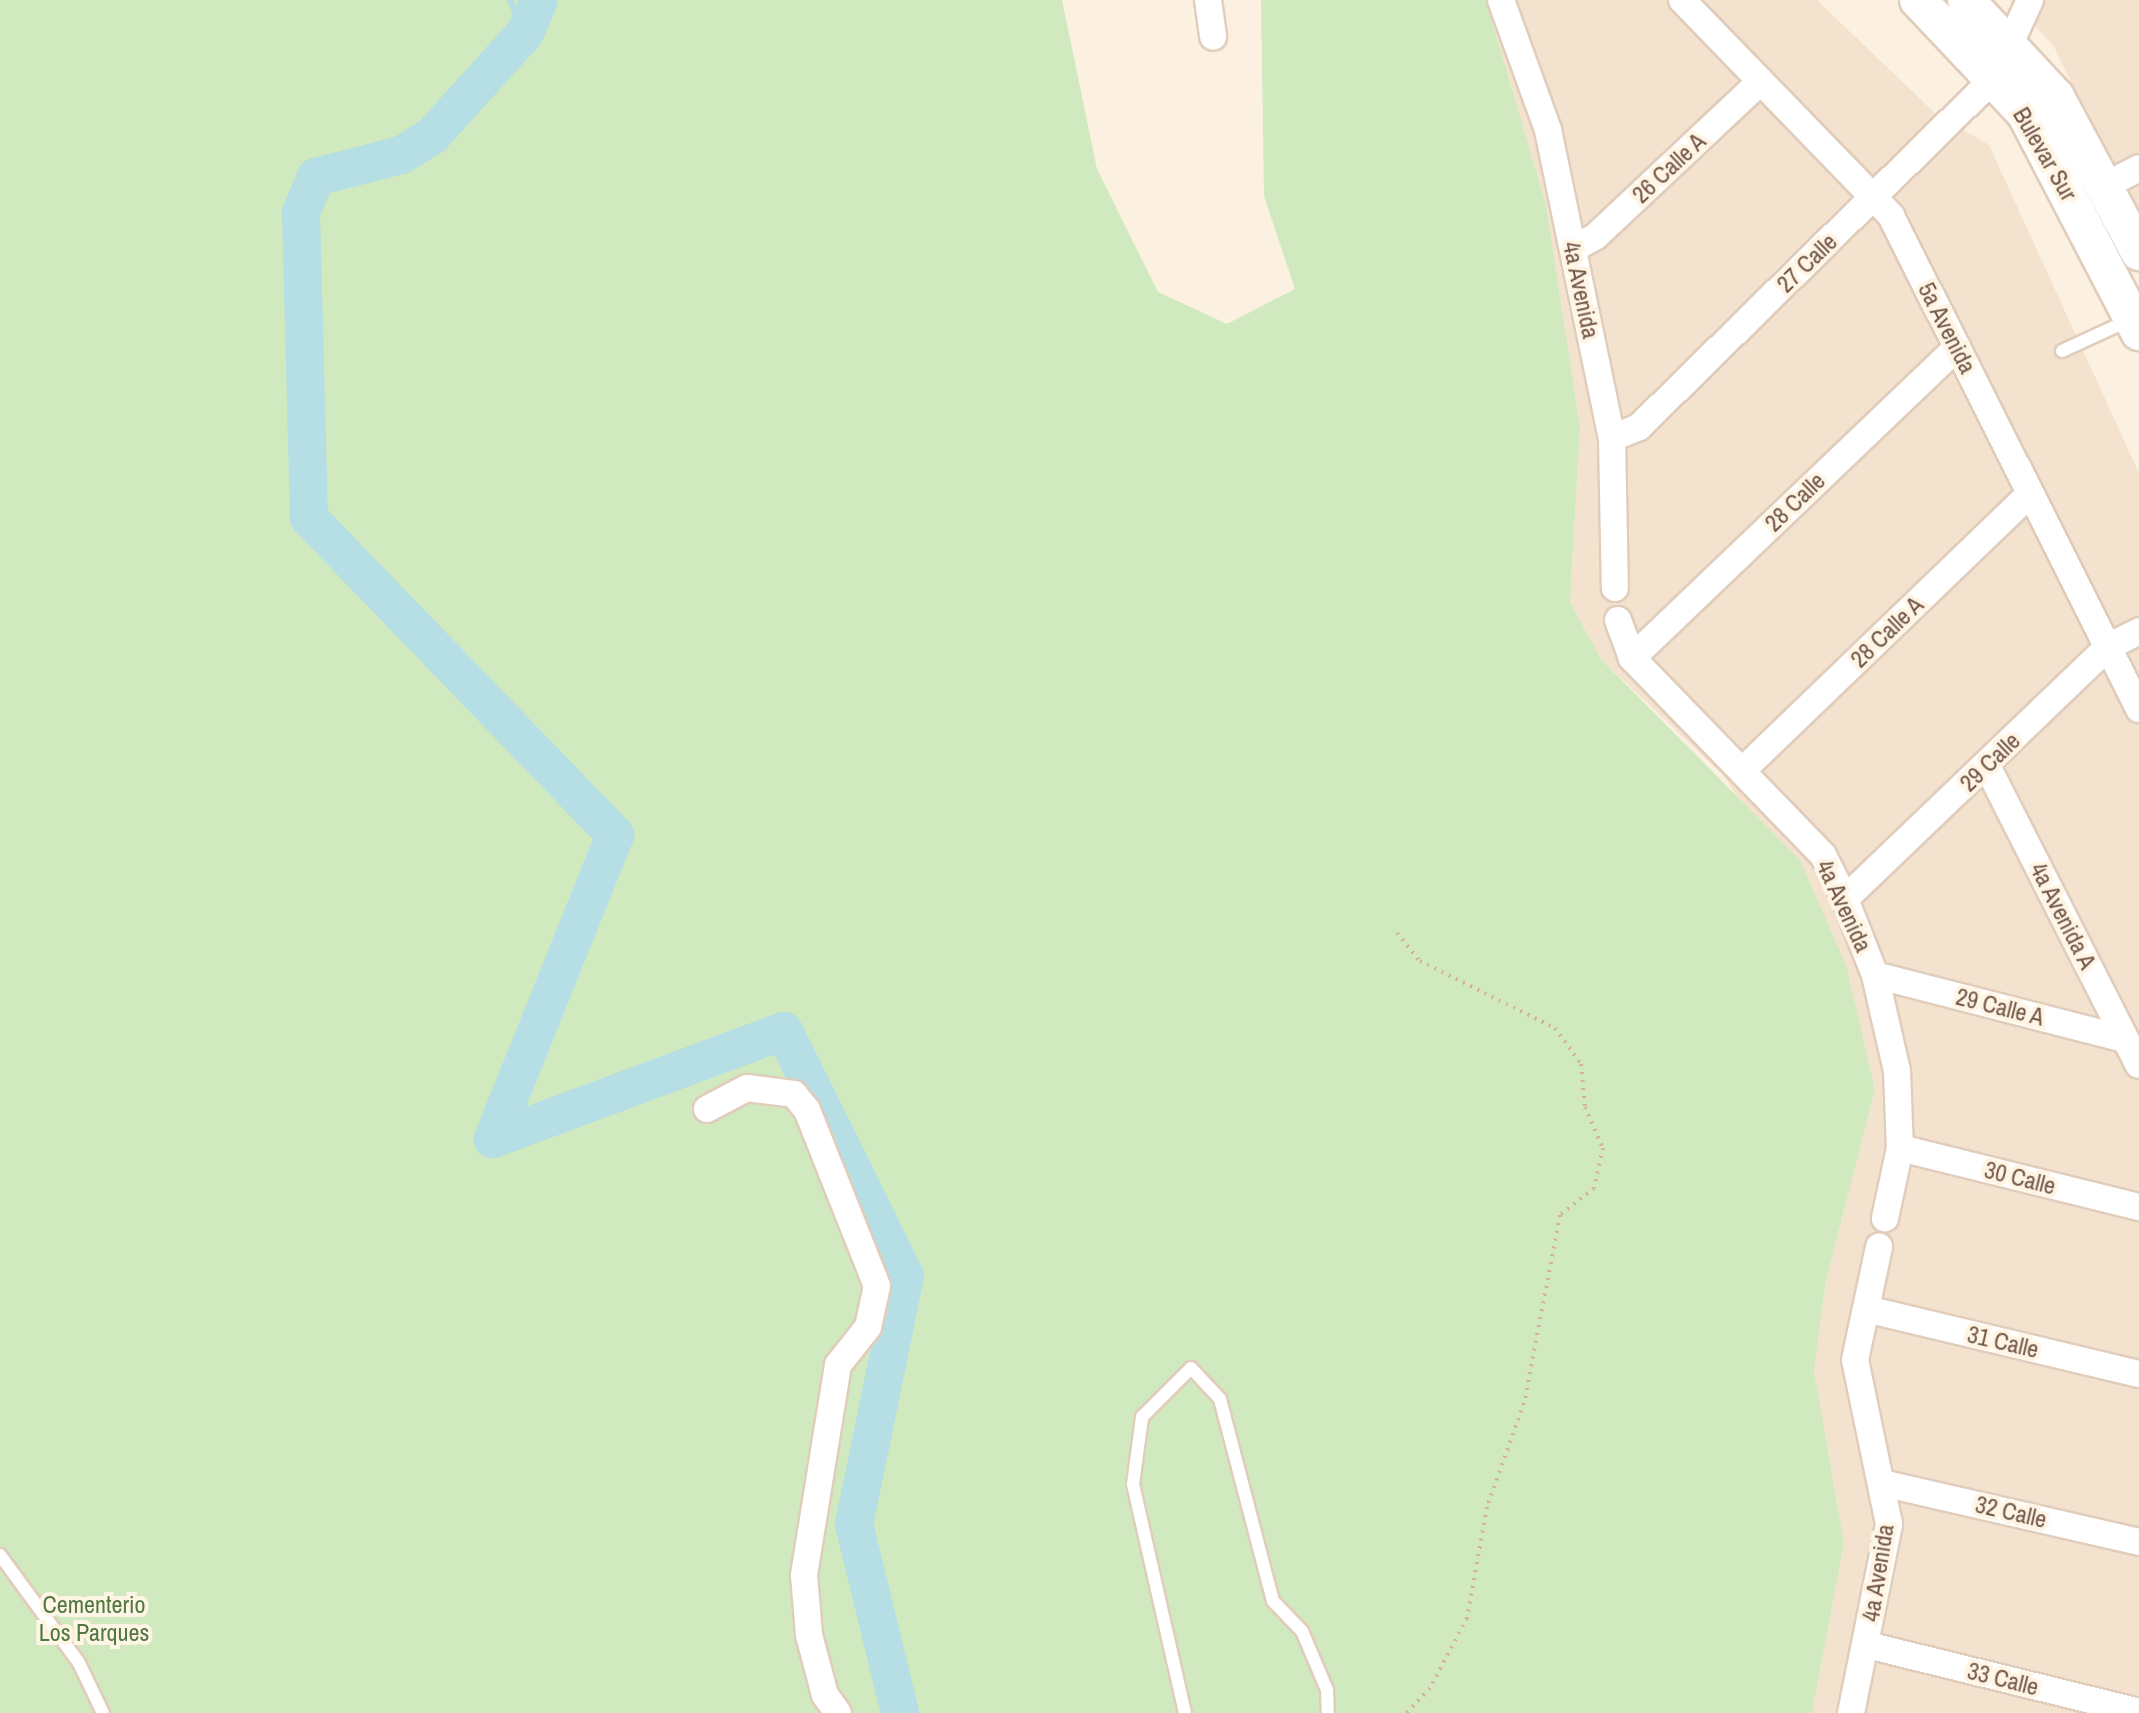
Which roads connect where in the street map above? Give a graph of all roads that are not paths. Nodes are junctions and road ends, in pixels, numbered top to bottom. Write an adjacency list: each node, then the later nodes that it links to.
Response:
1 (1208, 0): 7 (street)
2 (1501, 0): 14 (street, 4a Avenida)
3 (1682, 0): 10 (street, 5a Avenida)
4 (1918, 0): 9 (main road, Bulevar Sur)
5 (1966, 0): 8 (main road, Bulevar Sur)
6 (2030, 0): 8 (street)
7 (1213, 37)
8 (2009, 44): 9 (street); 12 (main road, Bulevar Sur)
9 (1994, 78): 13 (street, 27 Calle); 16 (main road, Bulevar Sur)
10 (1761, 81): 13 (street, 5a Avenida); 14 (street, 26 Calle A)
11 (2139, 168): 12 (street)
12 (2106, 185): 15 (main road, Bulevar Sur)
13 (1875, 197): 17 (street, 5a Avenida); 19 (street, 27 Calle)
14 (1573, 249): 19 (street, 4a Avenida)
15 (2139, 252)
16 (2136, 325): 18 (lane)
17 (1957, 347): 20 (street, 5a Avenida); 25 (street, 28 Calle)
18 (2062, 351)
19 (1612, 438): 21 (street, 4a Avenida)
20 (2030, 494): 24 (street, 5a Avenida); 28 (street, 28 Calle A)
21 (1615, 588)
22 (1618, 620): 25 (street, 4a Avenida)
23 (2139, 631): 24 (street, 29 Calle)
24 (2108, 647): 26 (street, 5a Avenida); 27 (street, 29 Calle)
25 (1632, 658): 28 (street, 4a Avenida)
26 (2139, 709)
27 (1987, 766): 29 (street, 29 Calle); 31 (street, 4a Avenida A)
28 (1744, 769): 29 (street, 4a Avenida)
29 (1845, 899): 30 (street, 4a Avenida)
30 (1875, 975): 31 (street, 29 Calle A); 34 (street, 4a Avenida)
31 (2125, 1039): 32 (street, 4a Avenida A)
32 (2139, 1065)
33 (707, 1109): 46 (street)
34 (1900, 1148): 35 (street, 30 Calle); 36 (street, 4a Avenida)
35 (2139, 1207)
36 (1885, 1218)
37 (1879, 1247): 38 (street, 4a Avenida)
38 (1866, 1309): 39 (street, 31 Calle); 40 (street, 4a Avenida)
39 (2139, 1374)
40 (1882, 1483): 41 (street, 32 Calle); 43 (street, 4a Avenida)
41 (2139, 1542)
42 (0, 1555): 45 (lane)
43 (1867, 1645): 44 (street, 33 Calle); 49 (street, 4a Avenida)
44 (2139, 1712)
45 (103, 1713)
46 (838, 1713)
47 (1185, 1713): 48 (lane)
48 (1328, 1713)
49 (1851, 1713)

